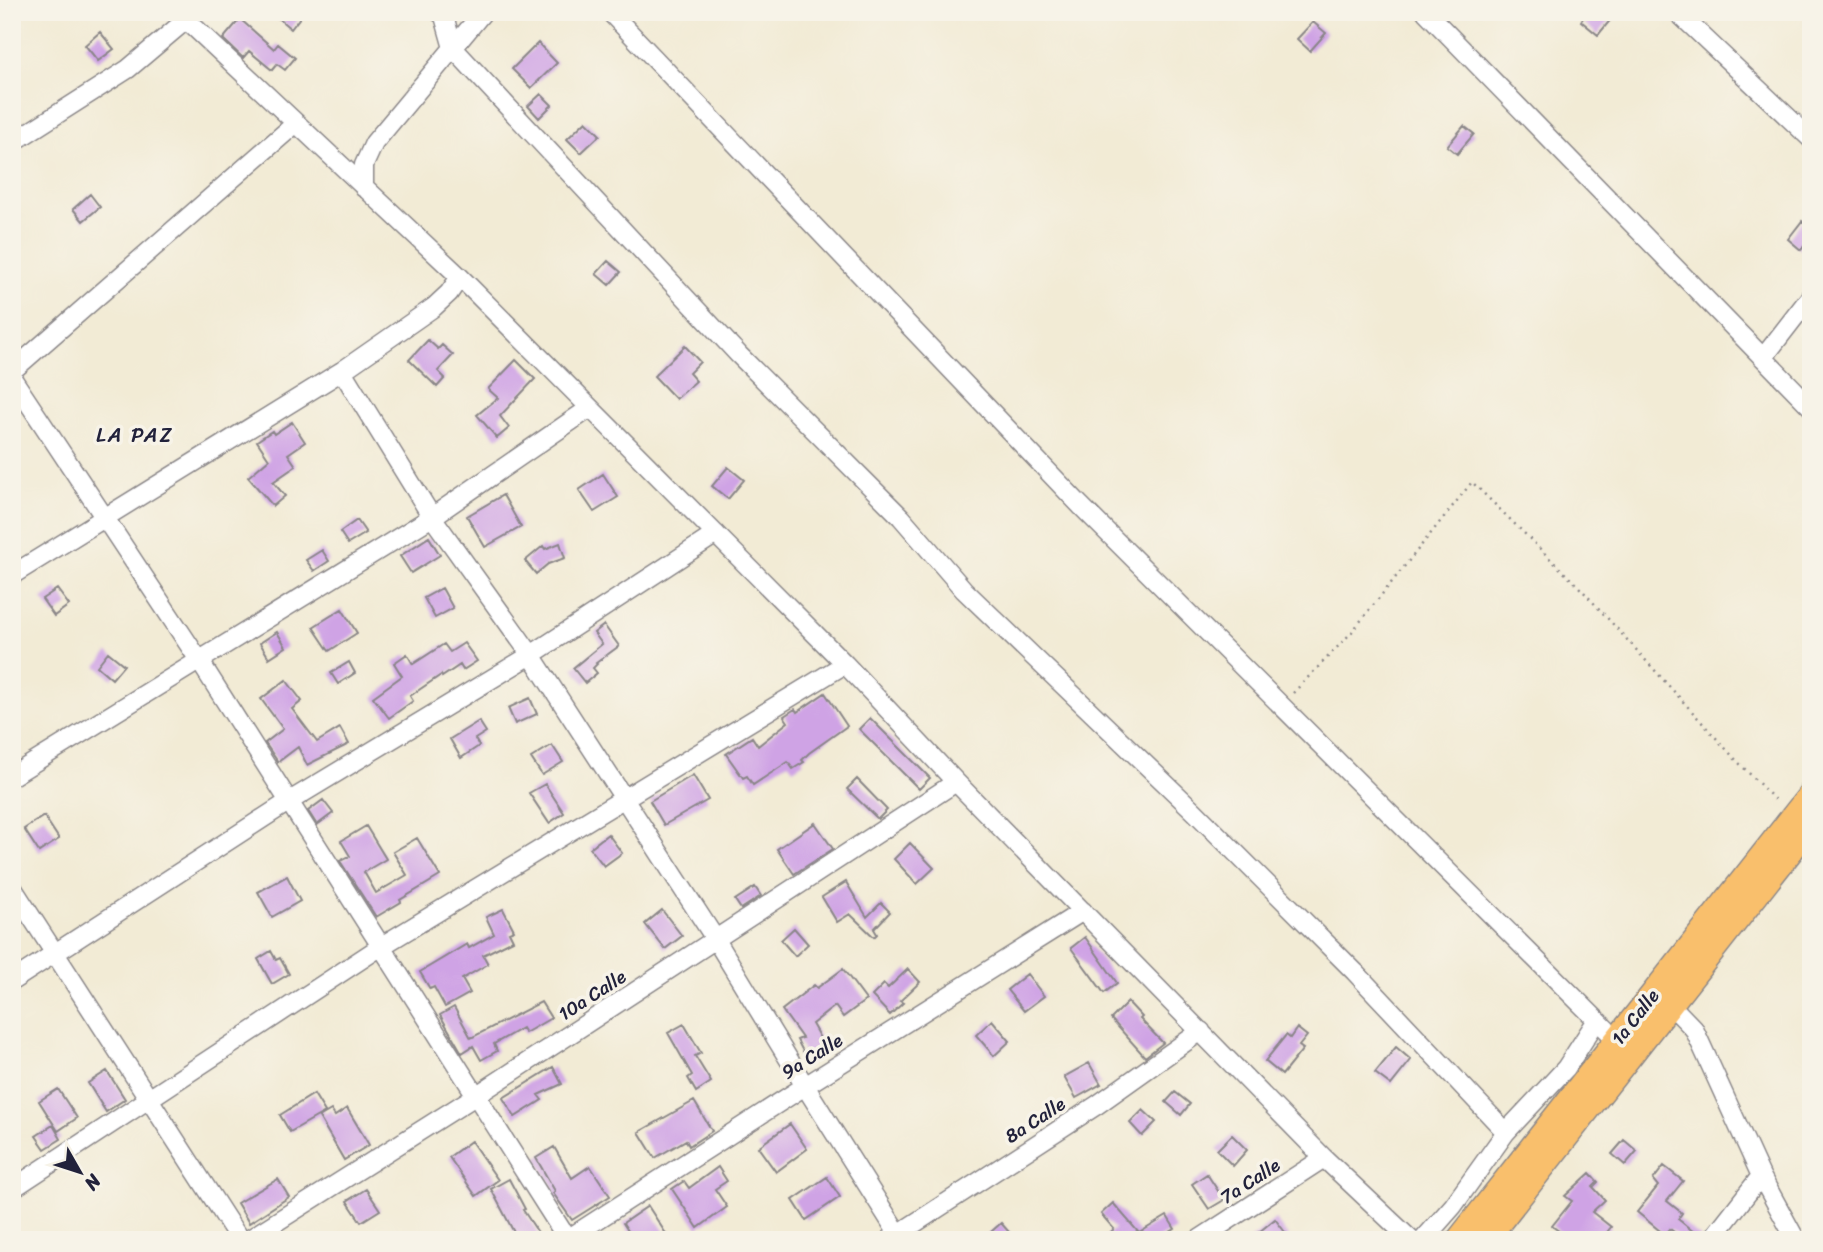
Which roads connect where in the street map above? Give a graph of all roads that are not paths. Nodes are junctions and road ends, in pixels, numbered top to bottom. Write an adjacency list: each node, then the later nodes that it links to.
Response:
1 (439, 12): 7 (street)
2 (483, 12): 7 (street)
3 (610, 12): 40 (street)
4 (1426, 12): 14 (street)
5 (1677, 12): 9 (street)
6 (182, 16): 8 (street); 10 (street)
7 (453, 48): 11 (street); 46 (street)
8 (295, 124): 11 (street); 15 (street)
9 (1811, 139)
10 (12, 143)
11 (363, 188): 12 (street)
12 (460, 277): 16 (street); 19 (street)
13 (1811, 296): 14 (street)
14 (1763, 358): 18 (street)
15 (12, 371)
16 (342, 372): 20 (street); 21 (street)
17 (12, 378): 20 (street)
18 (1811, 407)
19 (590, 408): 21 (street); 22 (street)
20 (106, 517): 23 (street); 25 (street)
21 (432, 517): 24 (street); 25 (street)
22 (716, 534): 24 (street); 26 (street)
23 (12, 575)
24 (531, 655): 30 (street); 31 (street)
25 (199, 660): 27 (street); 31 (street)
26 (845, 664): 28 (street); 30 (street)
27 (12, 776)
28 (956, 782): 34 (street); 35 (street, 10a Calle)
29 (1811, 793): 32 (main road, 1a Calle)
30 (622, 798): 35 (street); 36 (street)
31 (288, 802): 36 (street); 37 (street)
32 (1801, 822): 39 (main road, 1a Calle)
33 (12, 887): 37 (street)
34 (1083, 911): 41 (street); 43 (street, 9a Calle)
35 (716, 940): 43 (street); 44 (street, 10a Calle)
36 (380, 947): 44 (street); 45 (street)
37 (55, 952): 38 (street); 45 (street)
38 (12, 981)
39 (1663, 997): 42 (main road, 1a Calle); 48 (street); 58 (main road, 1a Calle)
40 (1597, 1020): 42 (street); 46 (street)
41 (1202, 1031): 47 (street); 50 (street, 8a Calle)
42 (1617, 1040): 57 (main road, 1a Calle)
43 (804, 1086): 50 (street); 53 (street, 9a Calle)
44 (477, 1095): 52 (street, 10a Calle); 53 (street)
45 (149, 1098): 49 (street); 51 (street)
46 (1506, 1132): 56 (street)
47 (1324, 1158): 54 (street, 7a Calle); 55 (street)
48 (1760, 1176): 59 (street); 60 (street)
49 (12, 1189)
50 (897, 1238)
51 (240, 1240)
52 (248, 1240)
53 (567, 1240)
54 (1198, 1240)
55 (1411, 1240)
56 (1423, 1240)
57 (1458, 1240)
58 (1486, 1240)
59 (1711, 1240)
60 (1796, 1240)

